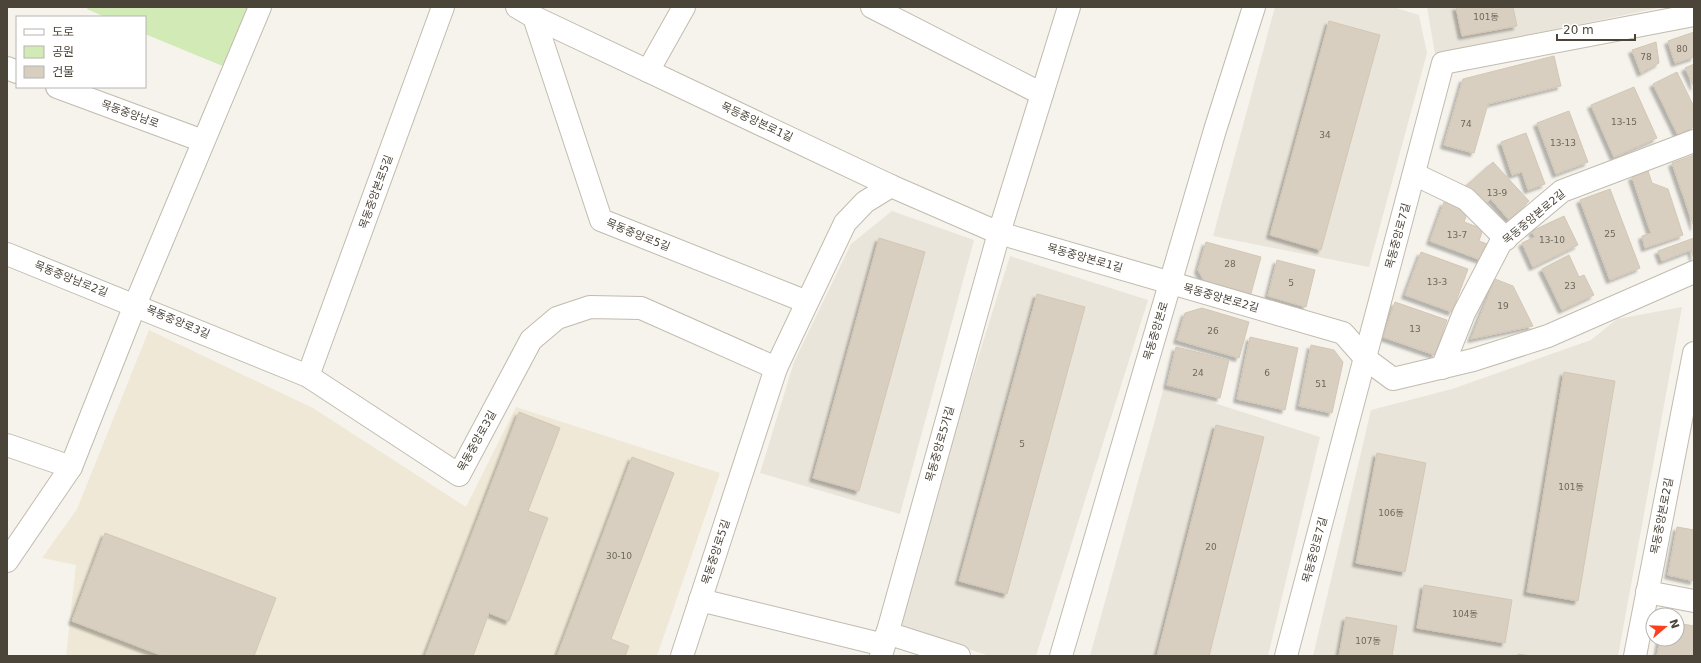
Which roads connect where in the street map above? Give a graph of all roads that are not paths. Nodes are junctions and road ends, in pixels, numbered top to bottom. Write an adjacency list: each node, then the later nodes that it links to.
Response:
1 (260, 7): 12 (street, 목동중앙로3길)
2 (443, 7): 27 (street, 목동중앙본로5길)
3 (684, 7): 9 (street)
4 (872, 7): 11 (street)
5 (1069, 7): 11 (street)
6 (1254, 7): 20 (street, 목동중앙본로)
7 (525, 12): 9 (street, 목동중앙본로1길); 21 (street, 목동중앙로5길)
8 (1694, 15): 14 (street, 목동중앙로7길)
9 (648, 71): 15 (street, 목동중앙본로1길)
10 (60, 88): 12 (street, 목동중앙남로)
11 (1042, 94): 16 (street)
12 (203, 141): 22 (street, 목동중앙로3길)
13 (1694, 141): 17 (street, 목동중앙본로2길)
14 (1414, 174): 17 (street); 24 (street, 목동중앙로7길)
15 (891, 186): 16 (street, 목동중앙본로1길); 21 (street, 목동중앙로5길)
16 (999, 233): 20 (street, 목동중앙본로1길); 34 (street, 목동중앙로5가길)
17 (1506, 239): 26 (street, 목동중앙본로2길)
18 (7, 254): 22 (street, 목동중앙남로2길)
19 (1694, 272): 26 (street, 목동중앙본로2길)
20 (1170, 283): 24 (street, 목동중앙본로2길); 37 (street, 목동중앙본로)
21 (807, 302): 25 (street, 목동중앙로5길)
22 (134, 305): 27 (street, 목동중앙로3길); 29 (street, 목동중앙로3길)
23 (1694, 352): 31 (street, 목동중앙본로2길)
24 (1366, 359): 26 (street, 목동중앙본로2길); 38 (street, 목동중앙로7길)
25 (776, 368): 27 (street, 목동중앙로3길); 32 (street, 목동중앙로5길)
26 (1442, 368)
27 (308, 376)
28 (7, 444): 29 (street)
29 (72, 467): 30 (street, 목동중앙로3길)
30 (7, 561)
31 (1647, 592): 33 (street); 39 (street, 목동중앙본로2길)
32 (700, 600): 34 (street, 목동중앙로5길); 35 (street, 목동중앙로5길)
33 (1694, 601)
34 (884, 645): 36 (street)
35 (682, 656)
36 (959, 656)
37 (1061, 656)
38 (1286, 656)
39 (1635, 656)

